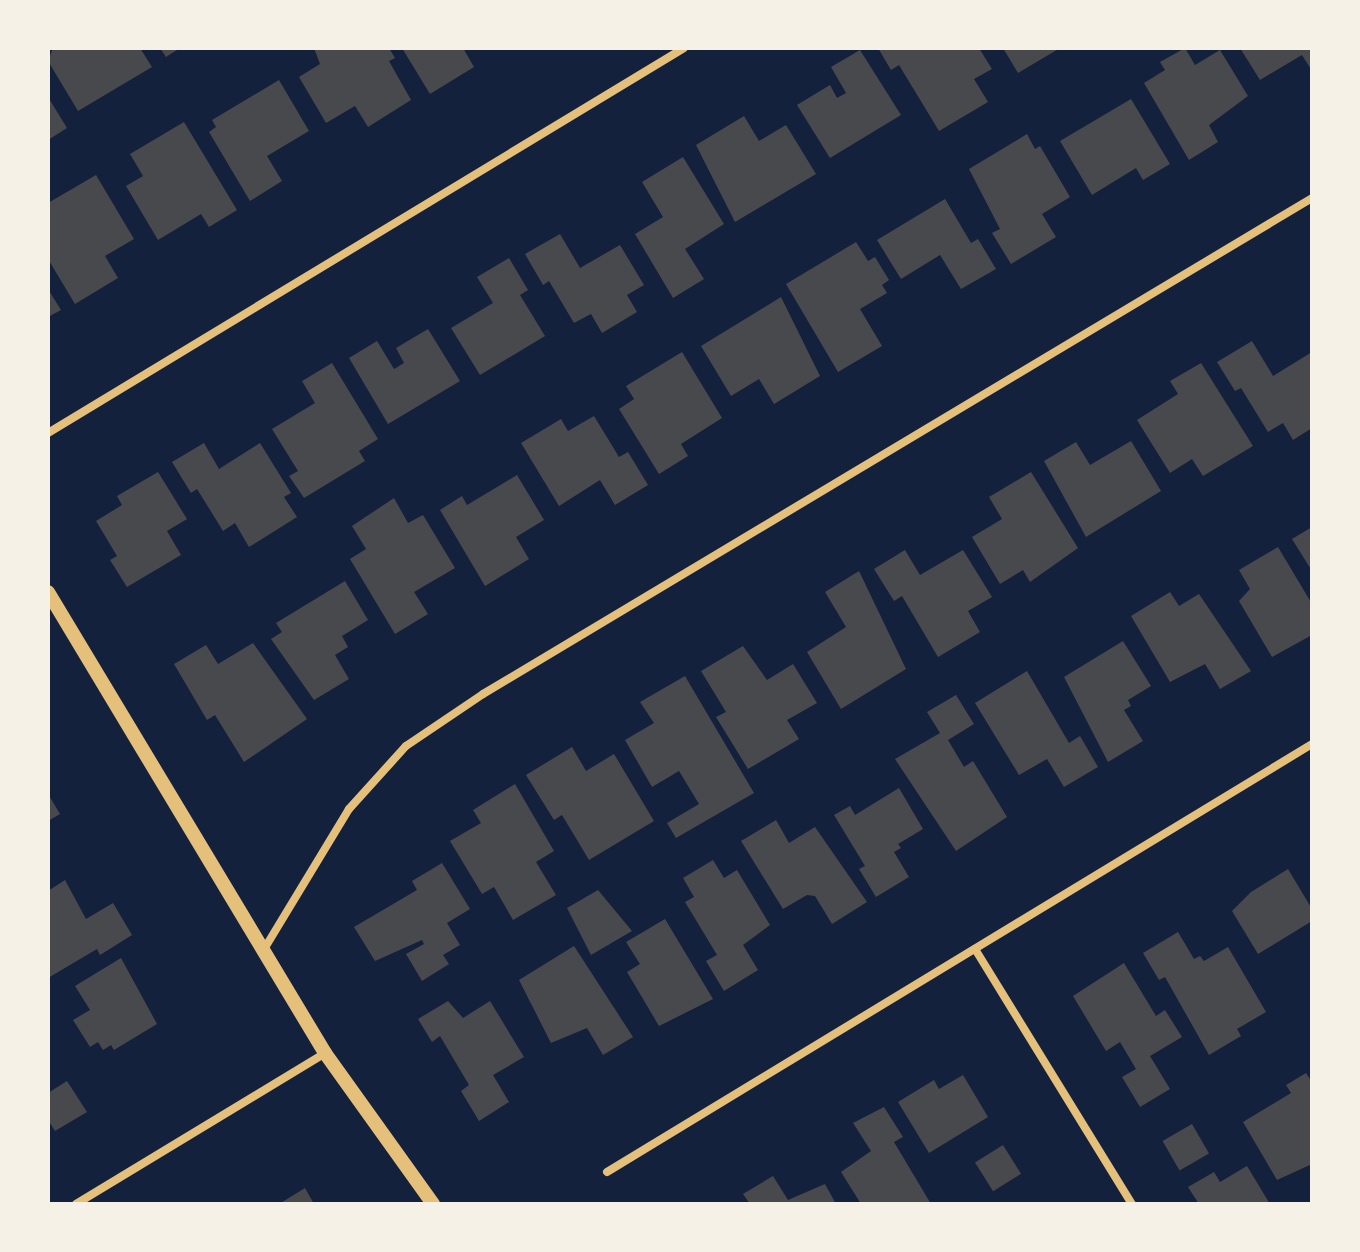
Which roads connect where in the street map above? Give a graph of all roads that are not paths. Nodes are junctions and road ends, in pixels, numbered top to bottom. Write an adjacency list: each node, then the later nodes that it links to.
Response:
1 (684, 48): 3 (street)
2 (1312, 198): 7 (street)
3 (48, 433)
4 (48, 592): 7 (street)
5 (1312, 744): 6 (street)
6 (975, 949): 9 (street); 12 (street)
7 (263, 951): 8 (street)
8 (325, 1053): 10 (street); 11 (street)
9 (607, 1172)
10 (76, 1204)
11 (433, 1204)
12 (1132, 1204)

